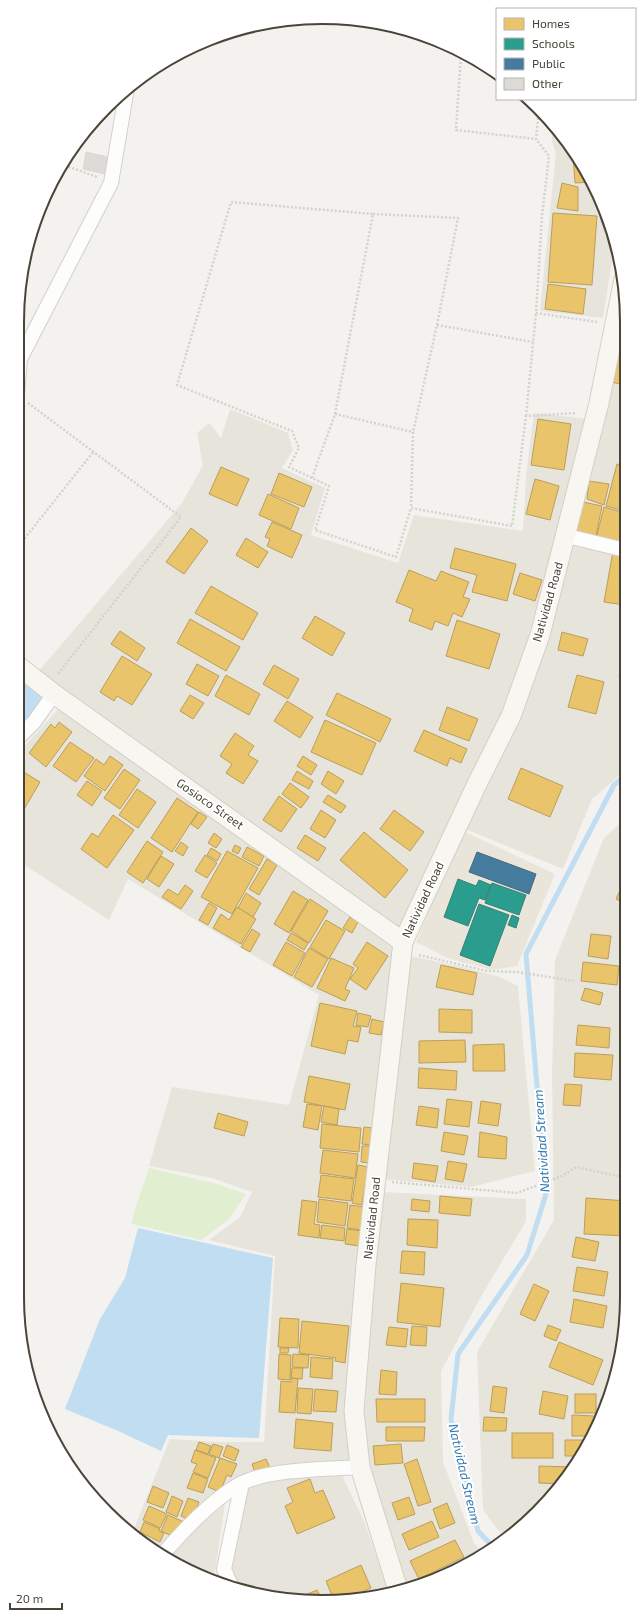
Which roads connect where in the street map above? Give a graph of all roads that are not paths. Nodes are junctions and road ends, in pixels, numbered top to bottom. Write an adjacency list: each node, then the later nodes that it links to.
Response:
1 (126, 98): 3 (street)
2 (619, 304): 4 (street, Natividad Road)
3 (24, 351)
4 (566, 536): 5 (street); 9 (street, Natividad Road)
5 (620, 549)
6 (24, 669): 7 (street, Gosioco Street)
7 (55, 686): 8 (street); 9 (street, Gosioco Street)
8 (24, 732)
9 (403, 946): 10 (street, Natividad Road)
10 (360, 1467): 11 (street); 14 (street, Natividad Road)
11 (242, 1483): 12 (street); 13 (street)
12 (166, 1551)
13 (229, 1580)
14 (397, 1586)

